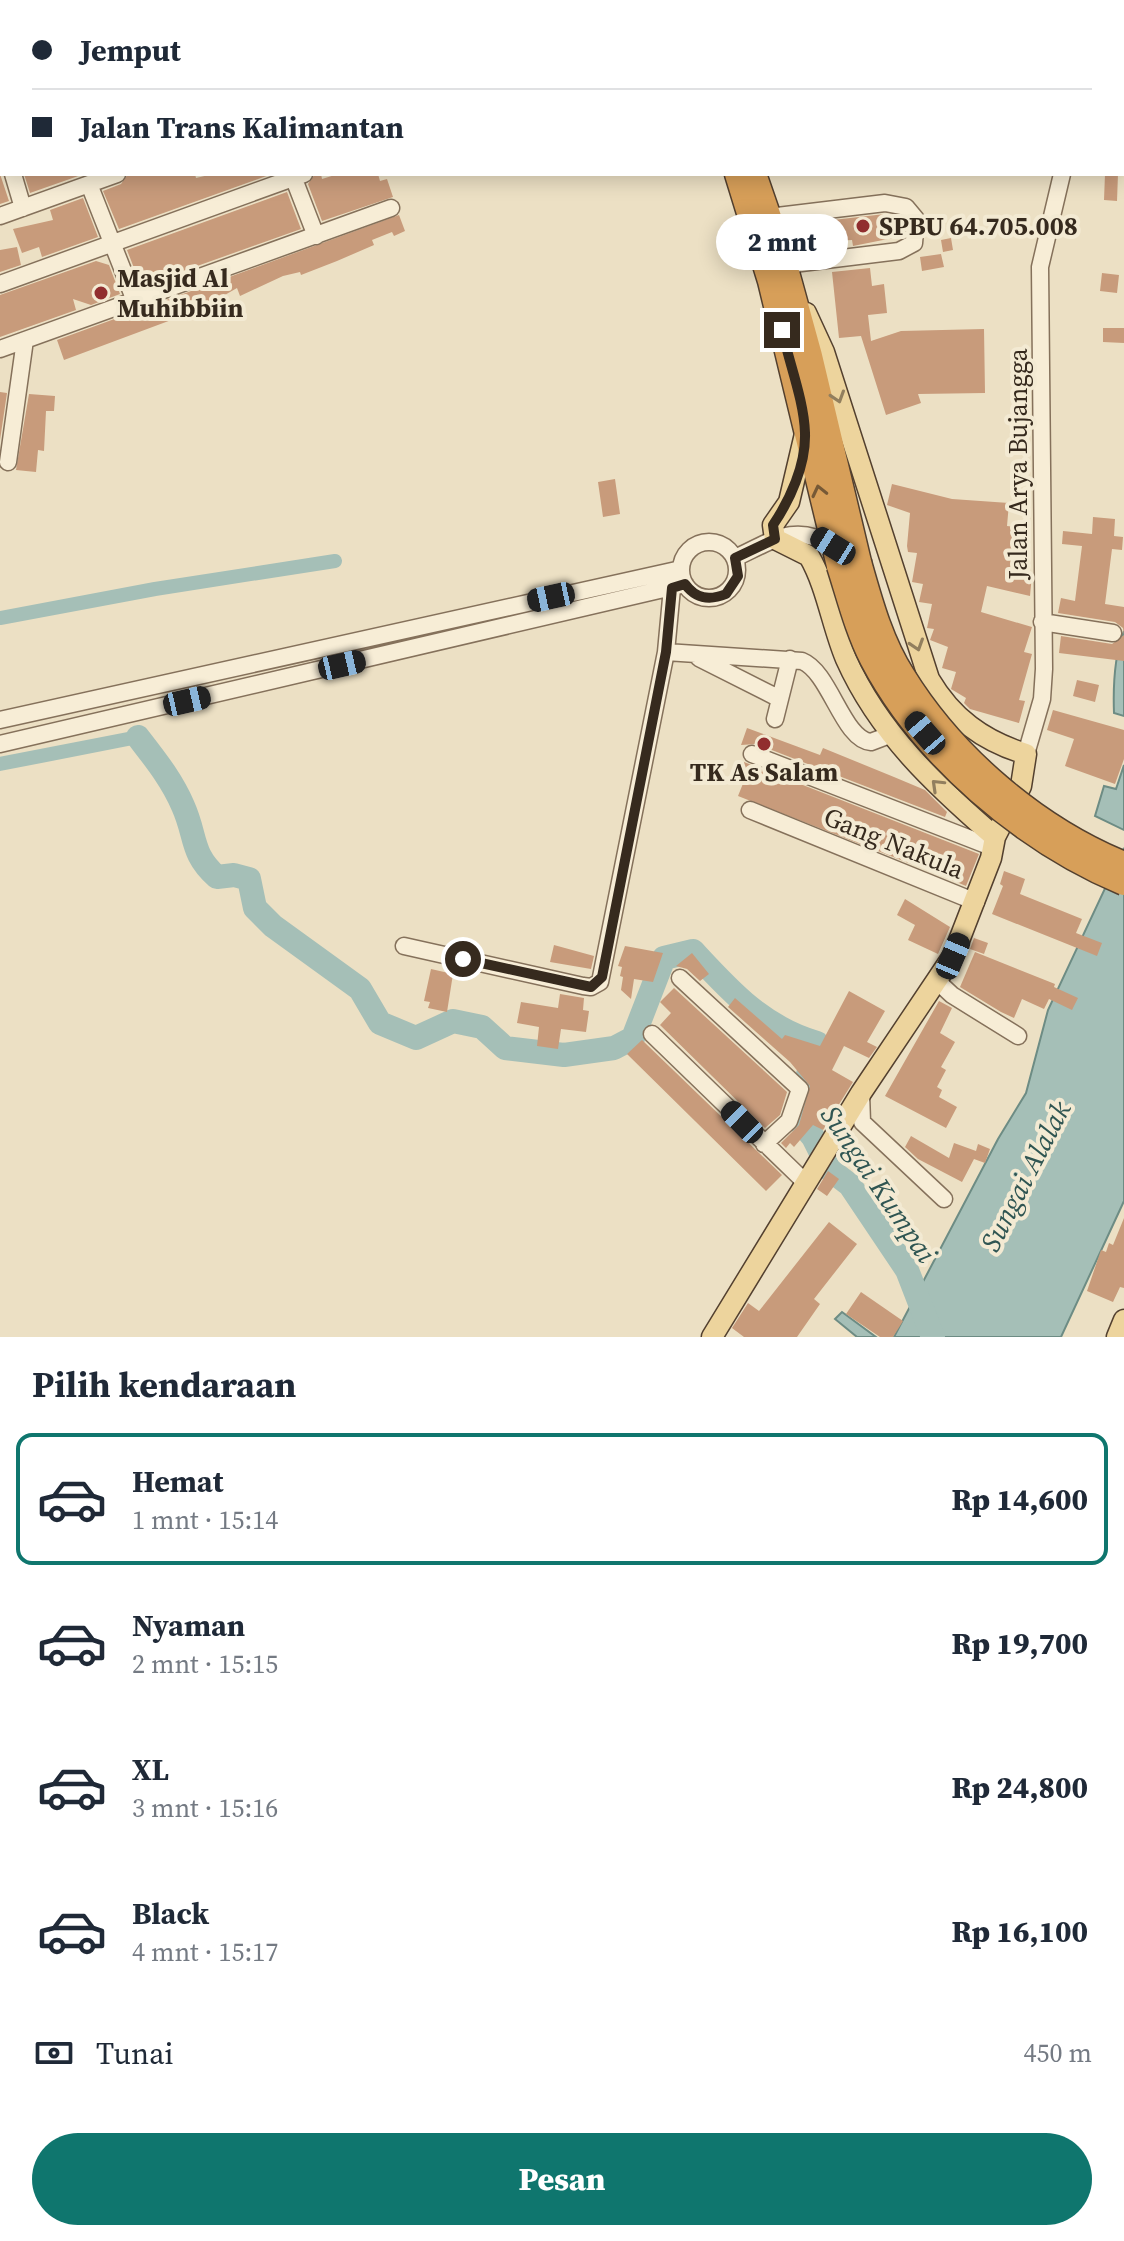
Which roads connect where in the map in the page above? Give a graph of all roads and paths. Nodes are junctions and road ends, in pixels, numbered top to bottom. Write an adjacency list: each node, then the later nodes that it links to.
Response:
1 (14, 176): 9 (street)
2 (111, 176): 8 (street)
3 (294, 176): 14 (street)
4 (297, 176): 13 (street)
5 (738, 176): 21 (highway)
6 (755, 176): 12 (highway)
7 (1062, 176): 27 (street, Jalan Arya Bujangga)
8 (89, 184): 9 (street); 14 (street)
9 (23, 208): 11 (street)
10 (391, 208): 13 (street)
11 (0, 216)
12 (769, 217): 15 (highway); 15 (street)
13 (316, 236): 17 (street)
14 (111, 244): 16 (street); 17 (street)
15 (785, 265): 18 (highway)
16 (0, 284)
17 (135, 301): 19 (street)
18 (795, 302): 25 (highway); 38 (main road, one-way to 38)
19 (25, 340): 20 (street); 22 (street)
20 (0, 349)
21 (805, 434): 23 (main road); 25 (highway, one-way to 21)
22 (8, 462)
23 (775, 539): 24 (street); 25 (street); 35 (main road)
24 (735, 558): 26 (street); 26 (street)
25 (844, 558): 41 (highway, bridge); 42 (highway, bridge)
26 (679, 580): 29 (street); 34 (street); 36 (street)
27 (1042, 622): 28 (street); 38 (street, Jalan Arya Bujangga)
28 (1113, 633)
29 (666, 652): 30 (street); 44 (street)
30 (694, 656): 31 (street); 32 (street)
31 (790, 659): 32 (street); 35 (street)
32 (780, 699): 33 (street)
33 (775, 719)
34 (0, 720)
35 (892, 734): 40 (main road, one-way to 35)
36 (0, 744)
37 (752, 754): 40 (street)
38 (1026, 754): 40 (main road)
39 (750, 810): 43 (street, Gang Nakula)
40 (994, 843): 43 (main road)
41 (1124, 864)
42 (1124, 883)
43 (976, 902): 46 (main road)
44 (404, 946)
45 (680, 978): 50 (street)
46 (937, 981): 48 (street); 49 (main road)
47 (652, 1034): 50 (street)
48 (1018, 1036)
49 (861, 1093): 51 (main road); 52 (street)
50 (764, 1144): 51 (street)
51 (806, 1183): 54 (main road)
52 (944, 1199)
53 (1124, 1320): 55 (main road)
54 (712, 1337)
55 (1117, 1337)

